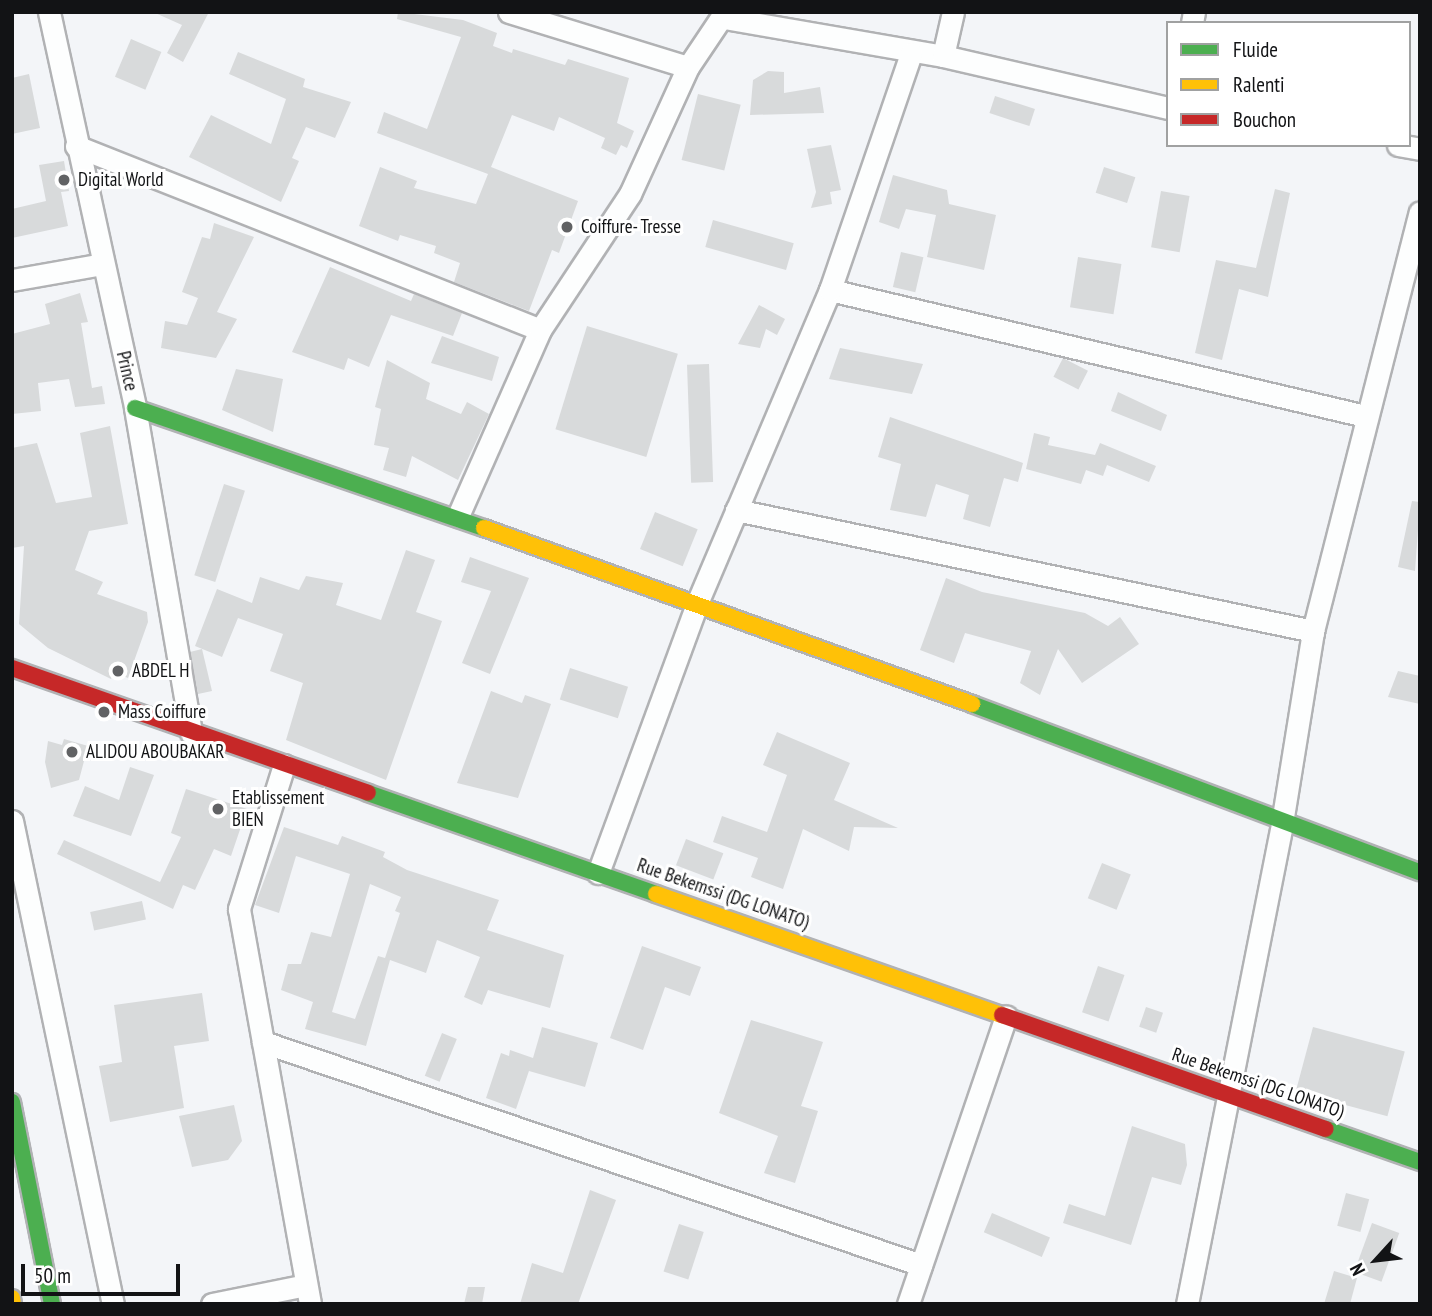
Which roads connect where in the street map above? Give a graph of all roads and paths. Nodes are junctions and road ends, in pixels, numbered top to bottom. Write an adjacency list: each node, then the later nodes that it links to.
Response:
1 (49, 12): 9 (street, Prince)
2 (509, 12): 7 (street)
3 (954, 12): 6 (street)
4 (725, 15): 5 (street); 7 (street)
5 (911, 54): 6 (street); 13 (street)
6 (943, 57): 8 (street)
7 (688, 66): 14 (street)
8 (1166, 108)
9 (76, 145): 11 (street, Prince); 14 (street)
10 (1420, 212): 16 (street)
11 (103, 264): 12 (street); 15 (street, Prince)
12 (12, 280)
13 (830, 290): 16 (street); 17 (street)
14 (541, 330): 18 (street)
15 (135, 408): 18 (street); 22 (street, Prince)
16 (1365, 416): 20 (street)
17 (736, 510): 19 (street); 20 (street)
18 (458, 516): 19 (street)
19 (698, 600): 25 (street); 27 (street)
20 (1313, 631): 25 (street)
21 (12, 668): 22 (street, Rue Bekemssi (DG LONATO))
22 (191, 733): 23 (street, Rue Bekemssi (DG LONATO))
23 (284, 765): 27 (street, Rue Bekemssi (DG LONATO)); 29 (street)
24 (12, 821): 38 (street)
25 (1282, 823): 26 (street); 30 (street)
26 (1420, 872)
27 (598, 873): 28 (street, Rue Bekemssi (DG LONATO))
28 (1006, 1016): 30 (street, Rue Bekemssi (DG LONATO)); 33 (street)
29 (263, 1042): 33 (street); 34 (street)
30 (1228, 1094): 32 (street, Rue Bekemssi (DG LONATO)); 41 (street)
31 (12, 1102): 37 (street)
32 (1420, 1162)
33 (921, 1265): 40 (street)
34 (308, 1294): 39 (street)
35 (12, 1298): 36 (street)
36 (13, 1304)
37 (52, 1304)
38 (113, 1304)
39 (212, 1304)
40 (908, 1304)
41 (1187, 1304)

